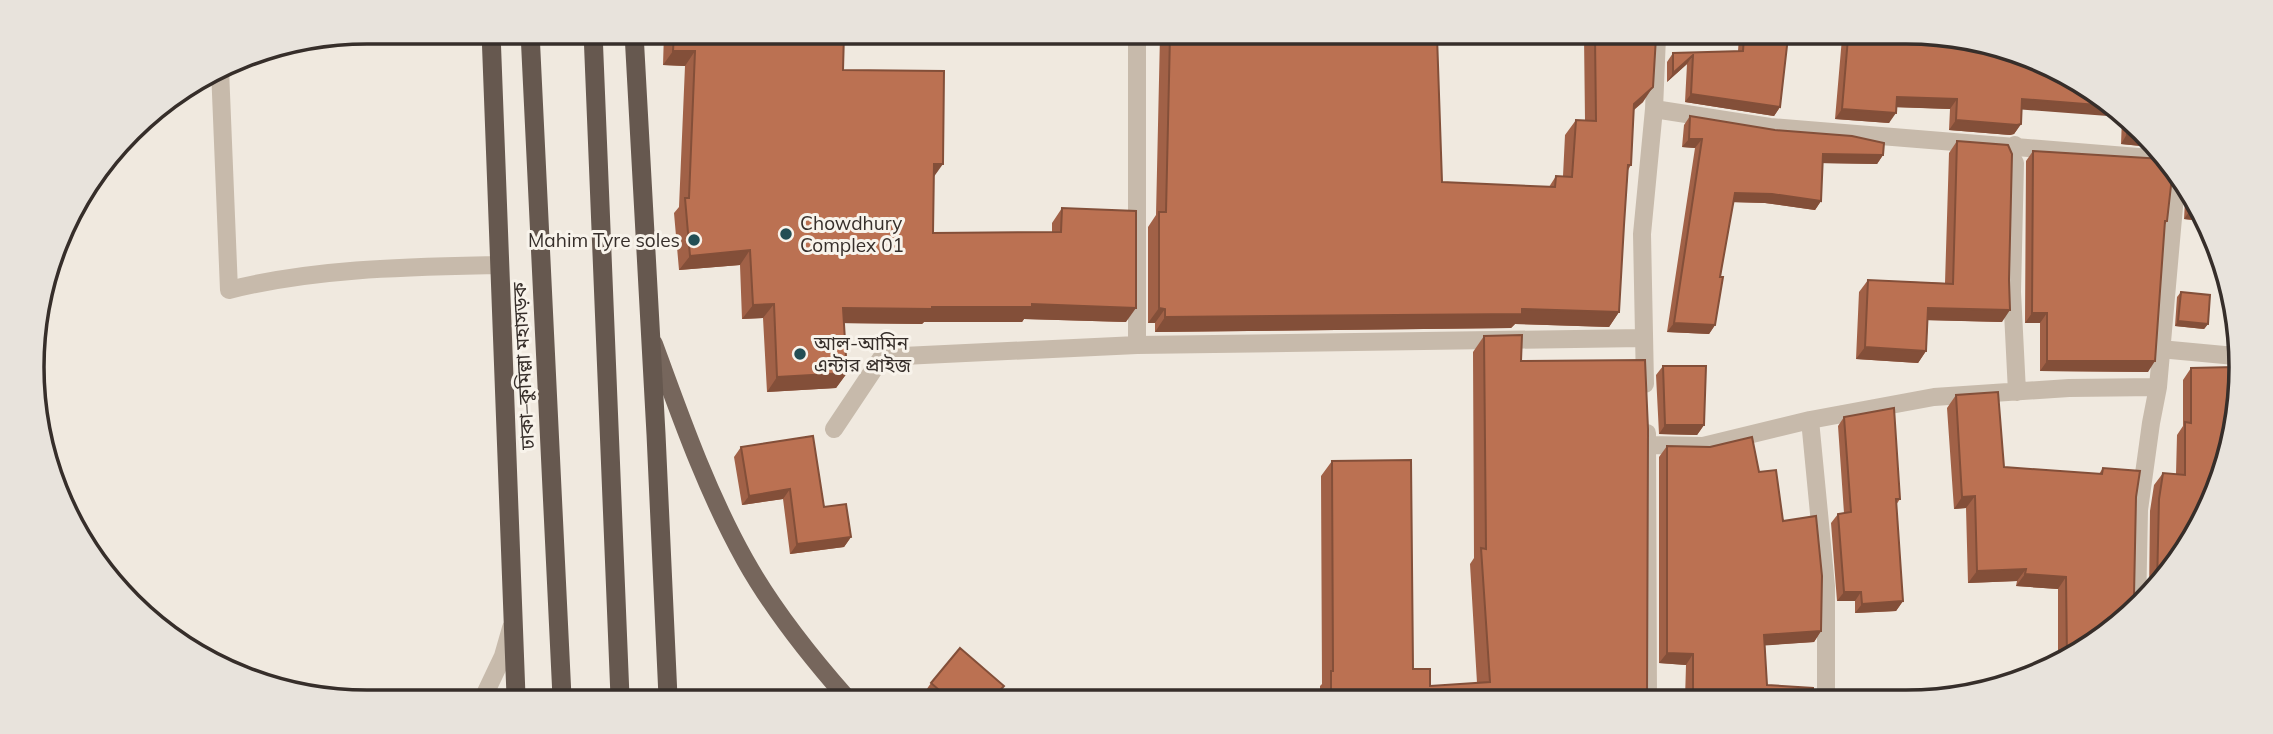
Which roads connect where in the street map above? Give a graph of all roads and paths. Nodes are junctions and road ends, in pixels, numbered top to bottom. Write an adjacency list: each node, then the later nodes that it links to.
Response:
1 (491, 44): 12 (highway)
2 (531, 44): 27 (highway, ঢাকা–কুমিল্লা মহাসড়ক)
3 (593, 44): 28 (highway)
4 (635, 44): 13 (highway)
5 (1138, 44): 15 (street)
6 (1657, 44): 8 (street)
7 (220, 79): 12 (street)
8 (1654, 109): 9 (street); 14 (street)
9 (2015, 145): 10 (street); 19 (street)
10 (2152, 158)
11 (2176, 188): 16 (street)
12 (499, 265): 24 (highway)
13 (650, 331): 29 (highway); 30 (main road)
14 (1643, 338): 15 (street); 22 (street)
15 (1137, 345): 21 (street)
16 (2160, 349): 17 (street); 18 (street)
17 (2229, 355)
18 (2158, 387): 19 (street); 23 (street)
19 (2017, 392): 20 (street)
20 (1810, 420): 22 (street); 32 (street)
21 (834, 429)
22 (1648, 445): 31 (street)
23 (2137, 593)
24 (512, 625): 25 (street); 26 (highway)
25 (487, 690)
26 (516, 690)
27 (562, 690)
28 (620, 690)
29 (668, 690)
30 (840, 690)
31 (1648, 690)
32 (1826, 690)

